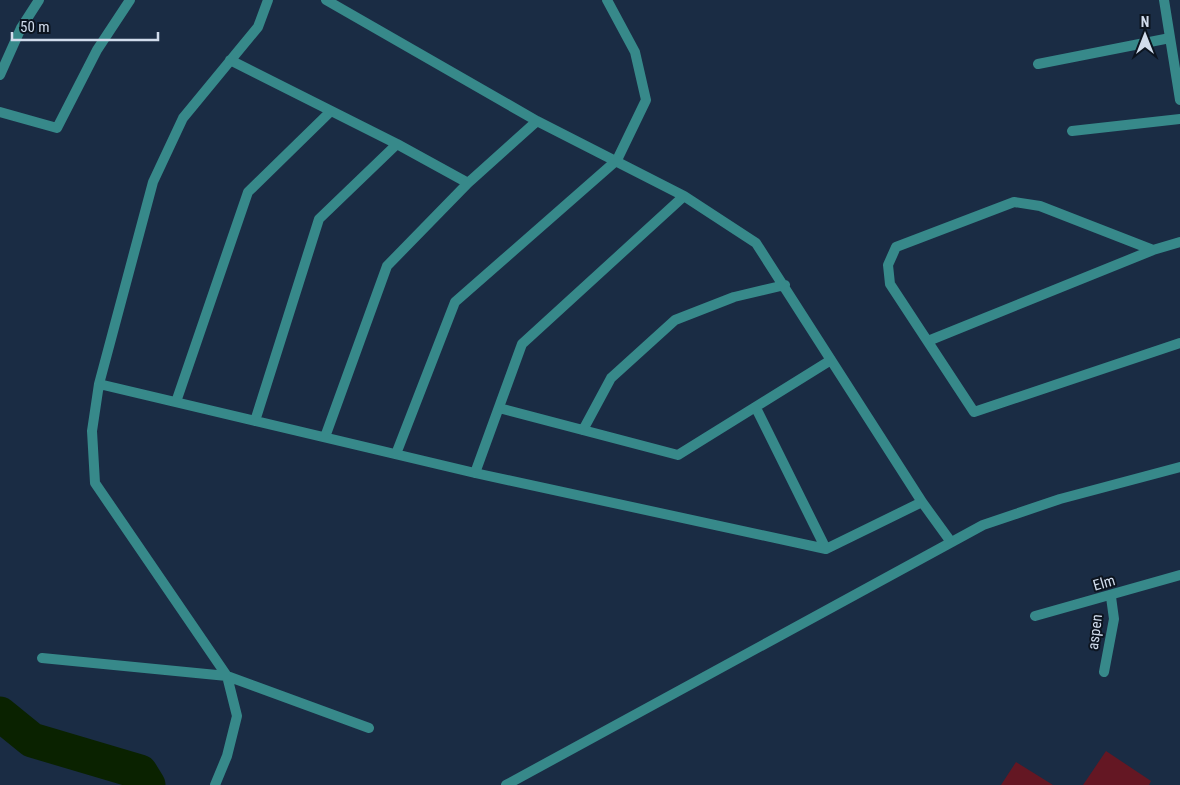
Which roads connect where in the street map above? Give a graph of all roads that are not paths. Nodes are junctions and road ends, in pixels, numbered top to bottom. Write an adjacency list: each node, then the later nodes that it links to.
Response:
1 (39, 0): 10 (street)
2 (130, 0): 13 (street)
3 (268, 0): 8 (street)
4 (326, 0): 15 (street)
5 (607, 0): 18 (street)
6 (1164, 0): 7 (street)
7 (1170, 38): 9 (street); 11 (street)
8 (230, 60): 12 (street); 27 (street)
9 (1038, 64)
10 (0, 75)
11 (1180, 100)
12 (331, 111): 17 (street); 28 (street)
13 (0, 112)
14 (1180, 120): 16 (street)
15 (537, 121): 18 (street); 19 (street)
16 (1072, 132)
17 (397, 144): 19 (street); 31 (street)
18 (617, 160): 20 (street); 34 (street)
19 (468, 184): 33 (street)
20 (684, 196): 23 (street); 29 (street)
21 (1180, 242): 22 (street)
22 (1153, 250): 24 (street); 24 (street)
23 (785, 285): 26 (street); 32 (street)
24 (928, 341): 25 (street)
25 (1180, 342)
26 (831, 360): 30 (street); 37 (street)
27 (99, 384): 28 (street); 45 (street)
28 (176, 402): 31 (street)
29 (499, 408): 32 (street); 36 (street)
30 (756, 408): 32 (street); 39 (street)
31 (255, 421): 33 (street)
32 (583, 430)
33 (325, 437): 34 (street)
34 (396, 454): 36 (street)
35 (1180, 467): 38 (street)
36 (475, 473): 39 (street)
37 (922, 502): 38 (street); 39 (street)
38 (951, 542): 48 (street)
39 (826, 549)
40 (1180, 576): 41 (street, Elm)
41 (1111, 597): 42 (street, Elm); 44 (street, aspen)
42 (1035, 616)
43 (42, 658): 45 (street)
44 (1104, 672)
45 (227, 676): 46 (street); 47 (street)
46 (369, 728)
47 (215, 785)
48 (508, 785)

